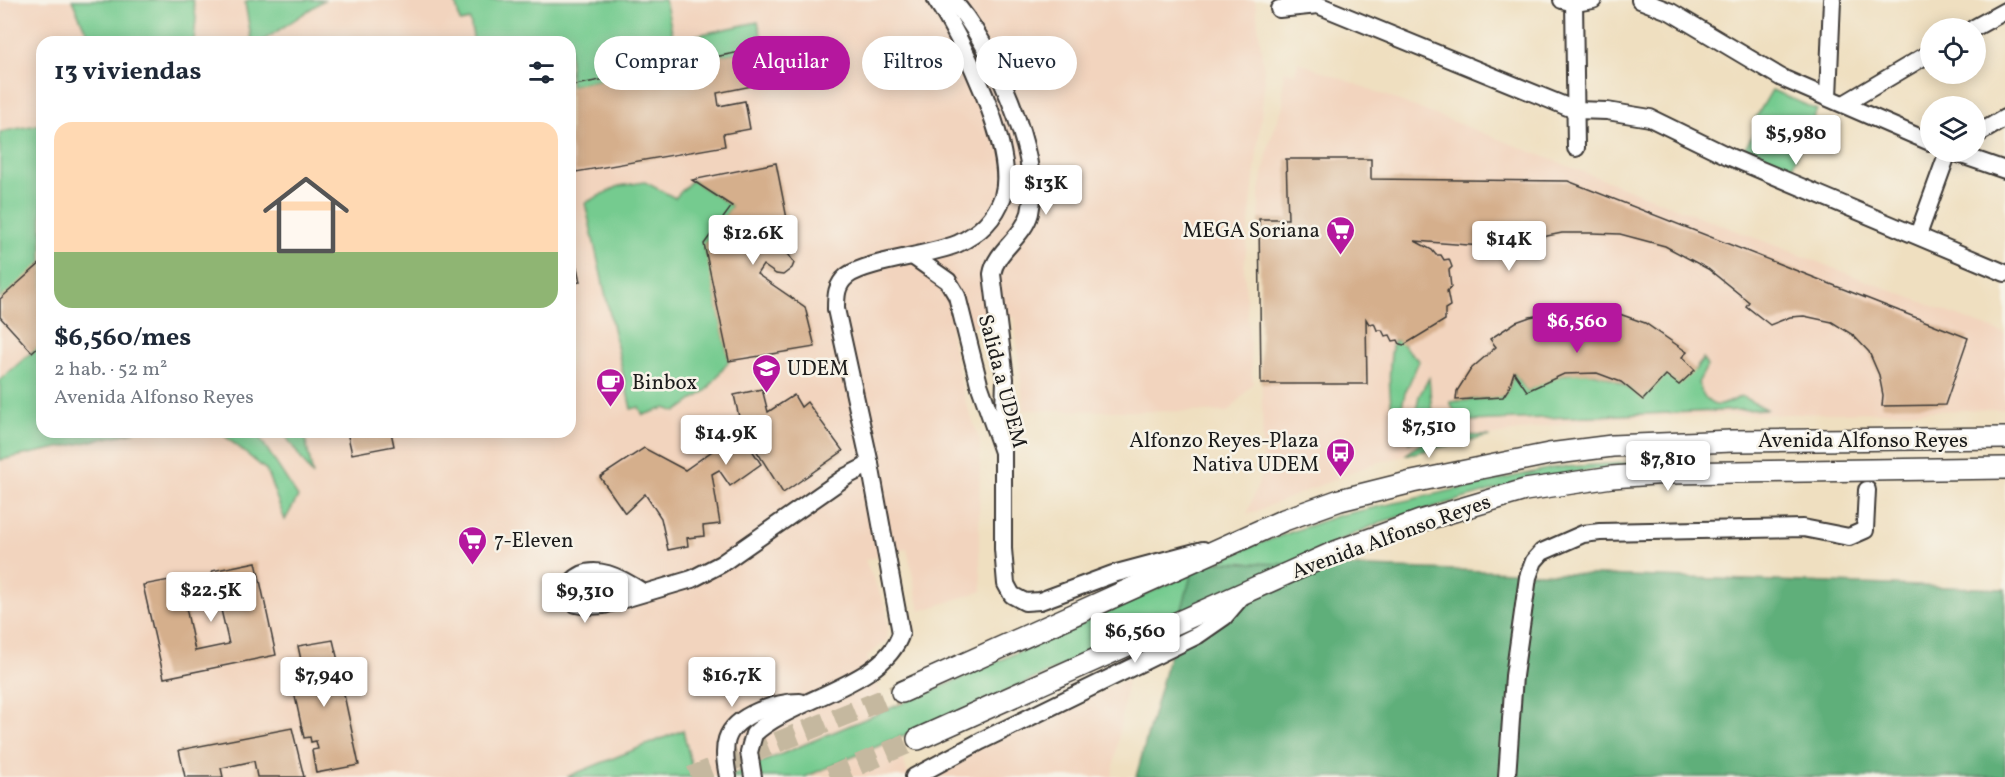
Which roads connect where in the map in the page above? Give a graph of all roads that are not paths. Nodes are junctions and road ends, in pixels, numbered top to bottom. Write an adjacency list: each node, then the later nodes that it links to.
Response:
1 (936, 0): 22 (street)
2 (952, 0): 25 (street)
3 (1593, 0): 6 (street)
4 (1640, 0): 12 (street)
5 (1832, 0): 12 (street)
6 (1570, 1): 13 (street)
7 (1319, 2): 8 (street); 13 (street)
8 (1279, 9)
9 (2005, 11): 10 (street)
10 (1986, 21)
11 (1920, 58): 12 (street)
12 (1836, 100): 16 (street)
13 (1575, 110): 17 (street); 21 (street)
14 (2005, 118): 15 (street)
15 (1986, 129)
16 (1920, 138)
17 (1576, 148)
18 (1944, 162): 21 (street)
19 (1982, 162): 20 (street)
20 (2005, 170)
21 (1917, 235): 23 (street)
22 (914, 257): 25 (street, Salida a UDEM); 26 (street)
23 (2005, 273)
24 (2005, 438): 29 (main road, Avenida Alfonso Reyes)
25 (1003, 452): 29 (street, Salida a UDEM)
26 (870, 464): 30 (street); 33 (street)
27 (2005, 468): 31 (main road, Avenida Alfonso Reyes)
28 (1867, 490): 38 (street)
29 (1230, 543): 32 (main road, Avenida Alfonso Reyes)
30 (645, 593)
31 (1244, 593): 34 (main road, Avenida Alfonso Reyes); 37 (street)
32 (902, 692)
33 (807, 702): 35 (street); 36 (street)
34 (918, 739)
35 (728, 777)
36 (753, 777)
37 (914, 777)
38 (1507, 777)

